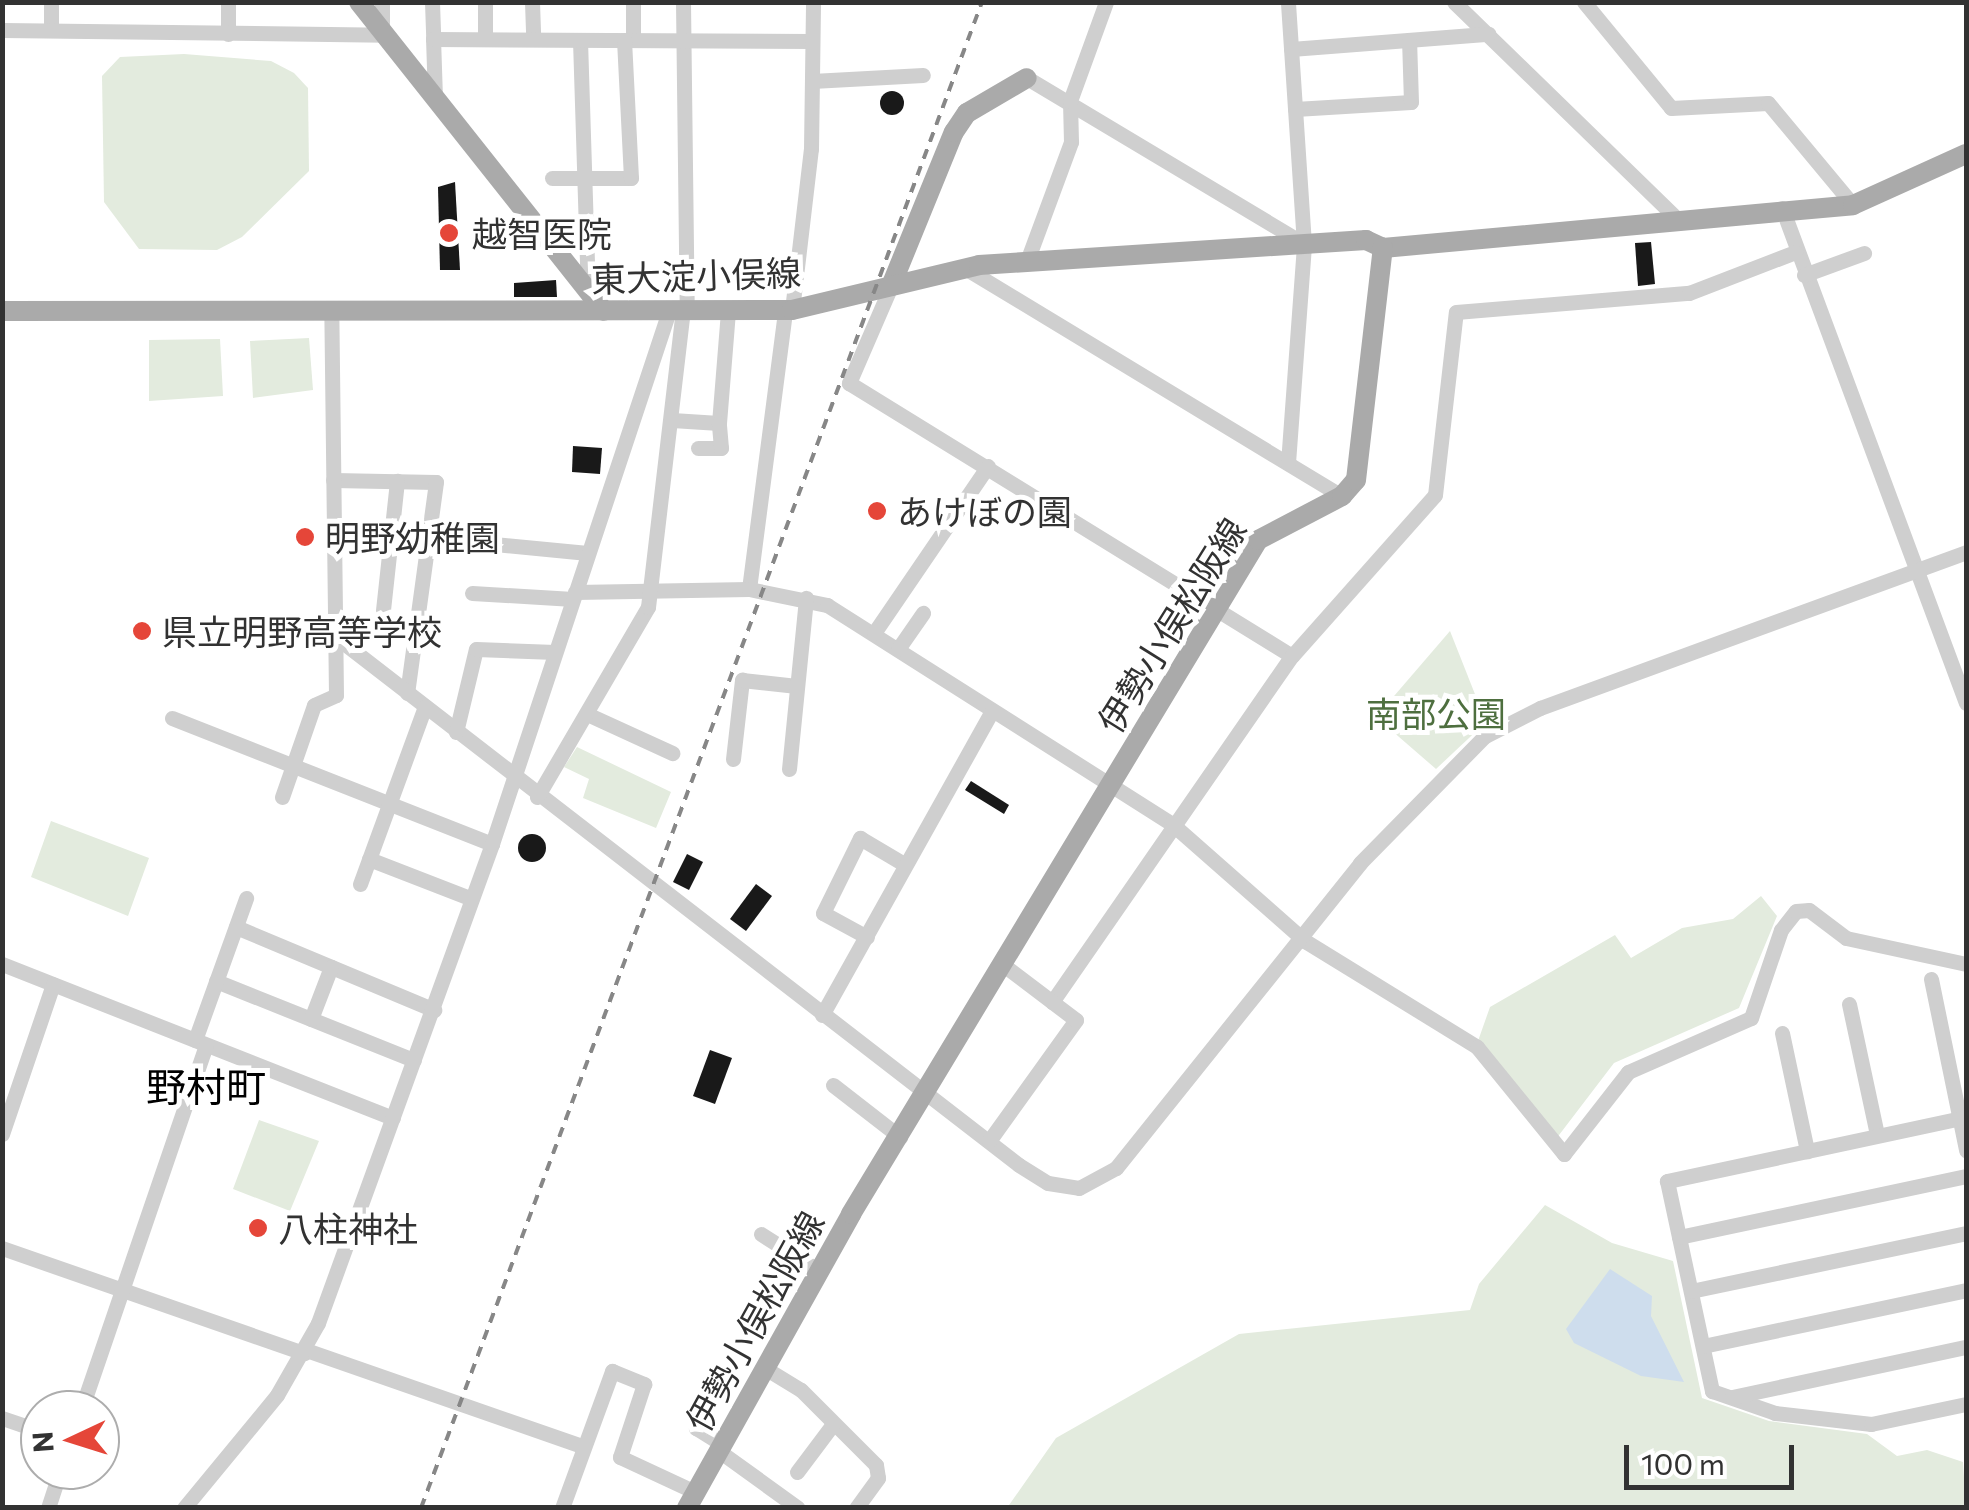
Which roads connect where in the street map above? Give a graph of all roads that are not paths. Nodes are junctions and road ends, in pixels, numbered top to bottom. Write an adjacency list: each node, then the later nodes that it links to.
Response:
1 (51, 2): 16 (street)
2 (228, 2): 17 (street)
3 (359, 2): 18 (main road)
4 (382, 2): 18 (street)
5 (432, 2): 20 (street)
6 (484, 2): 21 (street)
7 (532, 2): 22 (street)
8 (632, 2): 24 (street)
9 (683, 2): 25 (street)
10 (813, 2): 27 (street)
11 (1106, 2): 33 (street)
12 (1288, 2): 28 (street)
13 (1454, 2): 19 (street)
14 (1584, 2): 38 (street)
15 (2, 30): 16 (street)
16 (52, 30): 17 (street)
17 (228, 34): 18 (street)
18 (384, 34): 32 (main road)
19 (1488, 34): 26 (street); 40 (street)
20 (433, 39): 21 (street); 32 (street)
21 (485, 39): 22 (street)
22 (532, 39): 23 (street)
23 (580, 40): 24 (street); 37 (street)
24 (629, 40): 25 (street); 37 (street)
25 (683, 40): 27 (street); 55 (street)
26 (1409, 40): 28 (street); 34 (street)
27 (812, 41): 31 (street)
28 (1291, 49): 34 (street)
29 (923, 74): 31 (street)
30 (1027, 78): 33 (street); 48 (main road)
31 (812, 80): 52 (street)
32 (435, 98): 49 (main road)
33 (1070, 101): 41 (street); 45 (street)
34 (1295, 109): 41 (street)
35 (1966, 154): 38 (main road)
36 (552, 178): 37 (street)
37 (586, 178): 49 (street)
38 (1852, 205): 39 (main road)
39 (1782, 208): 40 (main road); 43 (street)
40 (1676, 217): 42 (main road)
41 (1304, 244): 42 (main road, 東大淀小俣線); 45 (main road, 東大淀小俣線); 59 (street)
42 (1384, 248): 63 (main road)
43 (1795, 252): 47 (street); 80 (street)
44 (1864, 252): 47 (street)
45 (1026, 261): 46 (main road, 東大淀小俣線)
46 (965, 268): 48 (main road, 東大淀小俣線); 59 (street)
47 (1804, 275): 67 (street)
48 (890, 286): 52 (main road, 東大淀小俣線); 60 (street)
49 (588, 292): 54 (main road)
50 (331, 310): 53 (main road, 東大淀小俣線); 54 (main road, 東大淀小俣線); 61 (street)
51 (728, 310): 52 (main road, 東大淀小俣線); 55 (main road, 東大淀小俣線); 57 (street)
52 (788, 310): 68 (street)
53 (2, 311)
54 (604, 311): 55 (main road, 東大淀小俣線)
55 (679, 311): 56 (street); 66 (street)
56 (672, 420): 57 (street); 71 (street)
57 (720, 423): 58 (street)
58 (698, 448)
59 (1288, 463): 63 (street)
60 (988, 466): 73 (street); 76 (street)
61 (333, 480): 62 (street); 77 (street)
62 (397, 481): 74 (street); 82 (street)
63 (1342, 496): 73 (main road, 伊勢小俣松阪線)
64 (484, 543): 66 (street)
65 (1966, 552): 67 (street)
66 (588, 553): 70 (street)
67 (1916, 572): 83 (street); 106 (street)
68 (749, 589): 71 (street); 72 (street)
69 (472, 593): 70 (street)
70 (574, 595): 71 (street); 79 (street)
71 (651, 595): 86 (street)
72 (806, 598): 76 (street); 81 (street)
73 (1218, 606): 80 (street); 94 (main road, 伊勢小俣松阪線)
74 (383, 610)
75 (922, 613): 78 (street)
76 (874, 633): 78 (street)
77 (336, 636): 82 (street); 91 (street)
78 (898, 649): 85 (street)
79 (555, 652): 88 (street); 93 (street)
80 (1292, 656): 98 (street)
81 (796, 686): 90 (street); 92 (street)
82 (407, 693): 84 (street)
83 (1966, 703)
84 (424, 706): 88 (street); 97 (street)
85 (992, 711): 94 (street); 101 (street)
86 (586, 714): 89 (street); 96 (street)
87 (172, 718): 91 (street)
88 (456, 732): 93 (street)
89 (672, 753)
90 (732, 759)
91 (293, 764): 95 (street); 97 (street)
92 (789, 769)
93 (514, 777): 96 (street); 99 (street)
94 (1109, 785): 98 (street); 108 (main road, 伊勢小俣松阪線)
95 (282, 797)
96 (537, 798): 118 (street)
97 (389, 802): 99 (street); 100 (street)
98 (1170, 823): 106 (street); 115 (street)
99 (492, 844): 104 (street)
100 (369, 859): 102 (street); 104 (street)
101 (904, 864): 107 (street); 107 (street)
102 (360, 884)
103 (246, 898): 105 (street)
104 (472, 900): 117 (street)
105 (236, 927): 111 (street); 113 (street)
106 (1298, 936): 110 (street); 130 (street)
107 (867, 937): 118 (street)
108 (1000, 963): 115 (street); 124 (main road, 伊勢小俣松阪線)
109 (2, 964): 114 (street)
110 (1966, 964)
111 (330, 967): 117 (street); 119 (street)
112 (1931, 979): 126 (street)
113 (216, 981): 119 (street); 121 (street)
114 (53, 984): 121 (street); 127 (street)
115 (1052, 1002): 130 (street)
116 (1849, 1004): 129 (street)
117 (434, 1010): 122 (street)
118 (822, 1015): 124 (street)
119 (311, 1020): 122 (street)
120 (1782, 1033): 132 (street)
121 (201, 1042): 125 (street); 139 (street)
122 (414, 1060): 125 (street)
123 (833, 1085): 128 (street)
124 (925, 1093): 128 (main road, 伊勢小俣松阪線); 130 (street)
125 (393, 1118): 144 (street)
126 (1963, 1118): 129 (street); 131 (street)
127 (2, 1134)
128 (900, 1136): 138 (main road, 伊勢小俣松阪線)
129 (1877, 1136): 132 (street)
130 (989, 1141)
131 (1966, 1150)
132 (1806, 1151): 136 (street)
133 (1966, 1176): 136 (street)
134 (1966, 1233): 141 (street)
135 (761, 1234): 138 (street)
136 (1679, 1237): 141 (street)
137 (2, 1248): 139 (street)
138 (819, 1271): 145 (main road, 伊勢小俣松阪線)
139 (123, 1289): 144 (street); 147 (street)
140 (1966, 1290): 142 (street)
141 (1691, 1291): 142 (street)
142 (1703, 1346): 148 (street)
143 (1966, 1347): 148 (street)
144 (305, 1351): 151 (street); 155 (street)
145 (763, 1367): 150 (street); 152 (main road, 伊勢小俣松阪線)
146 (716, 1376): 152 (street)
147 (88, 1390)
148 (1728, 1398): 149 (street)
149 (1966, 1404)
150 (833, 1424): 153 (street); 158 (street)
151 (584, 1447): 154 (street); 156 (street)
152 (721, 1448): 154 (main road, 伊勢小俣松阪線); 157 (street)
153 (798, 1472)
154 (691, 1500)
155 (186, 1507)
156 (562, 1508)
157 (798, 1508)
158 (856, 1508)

